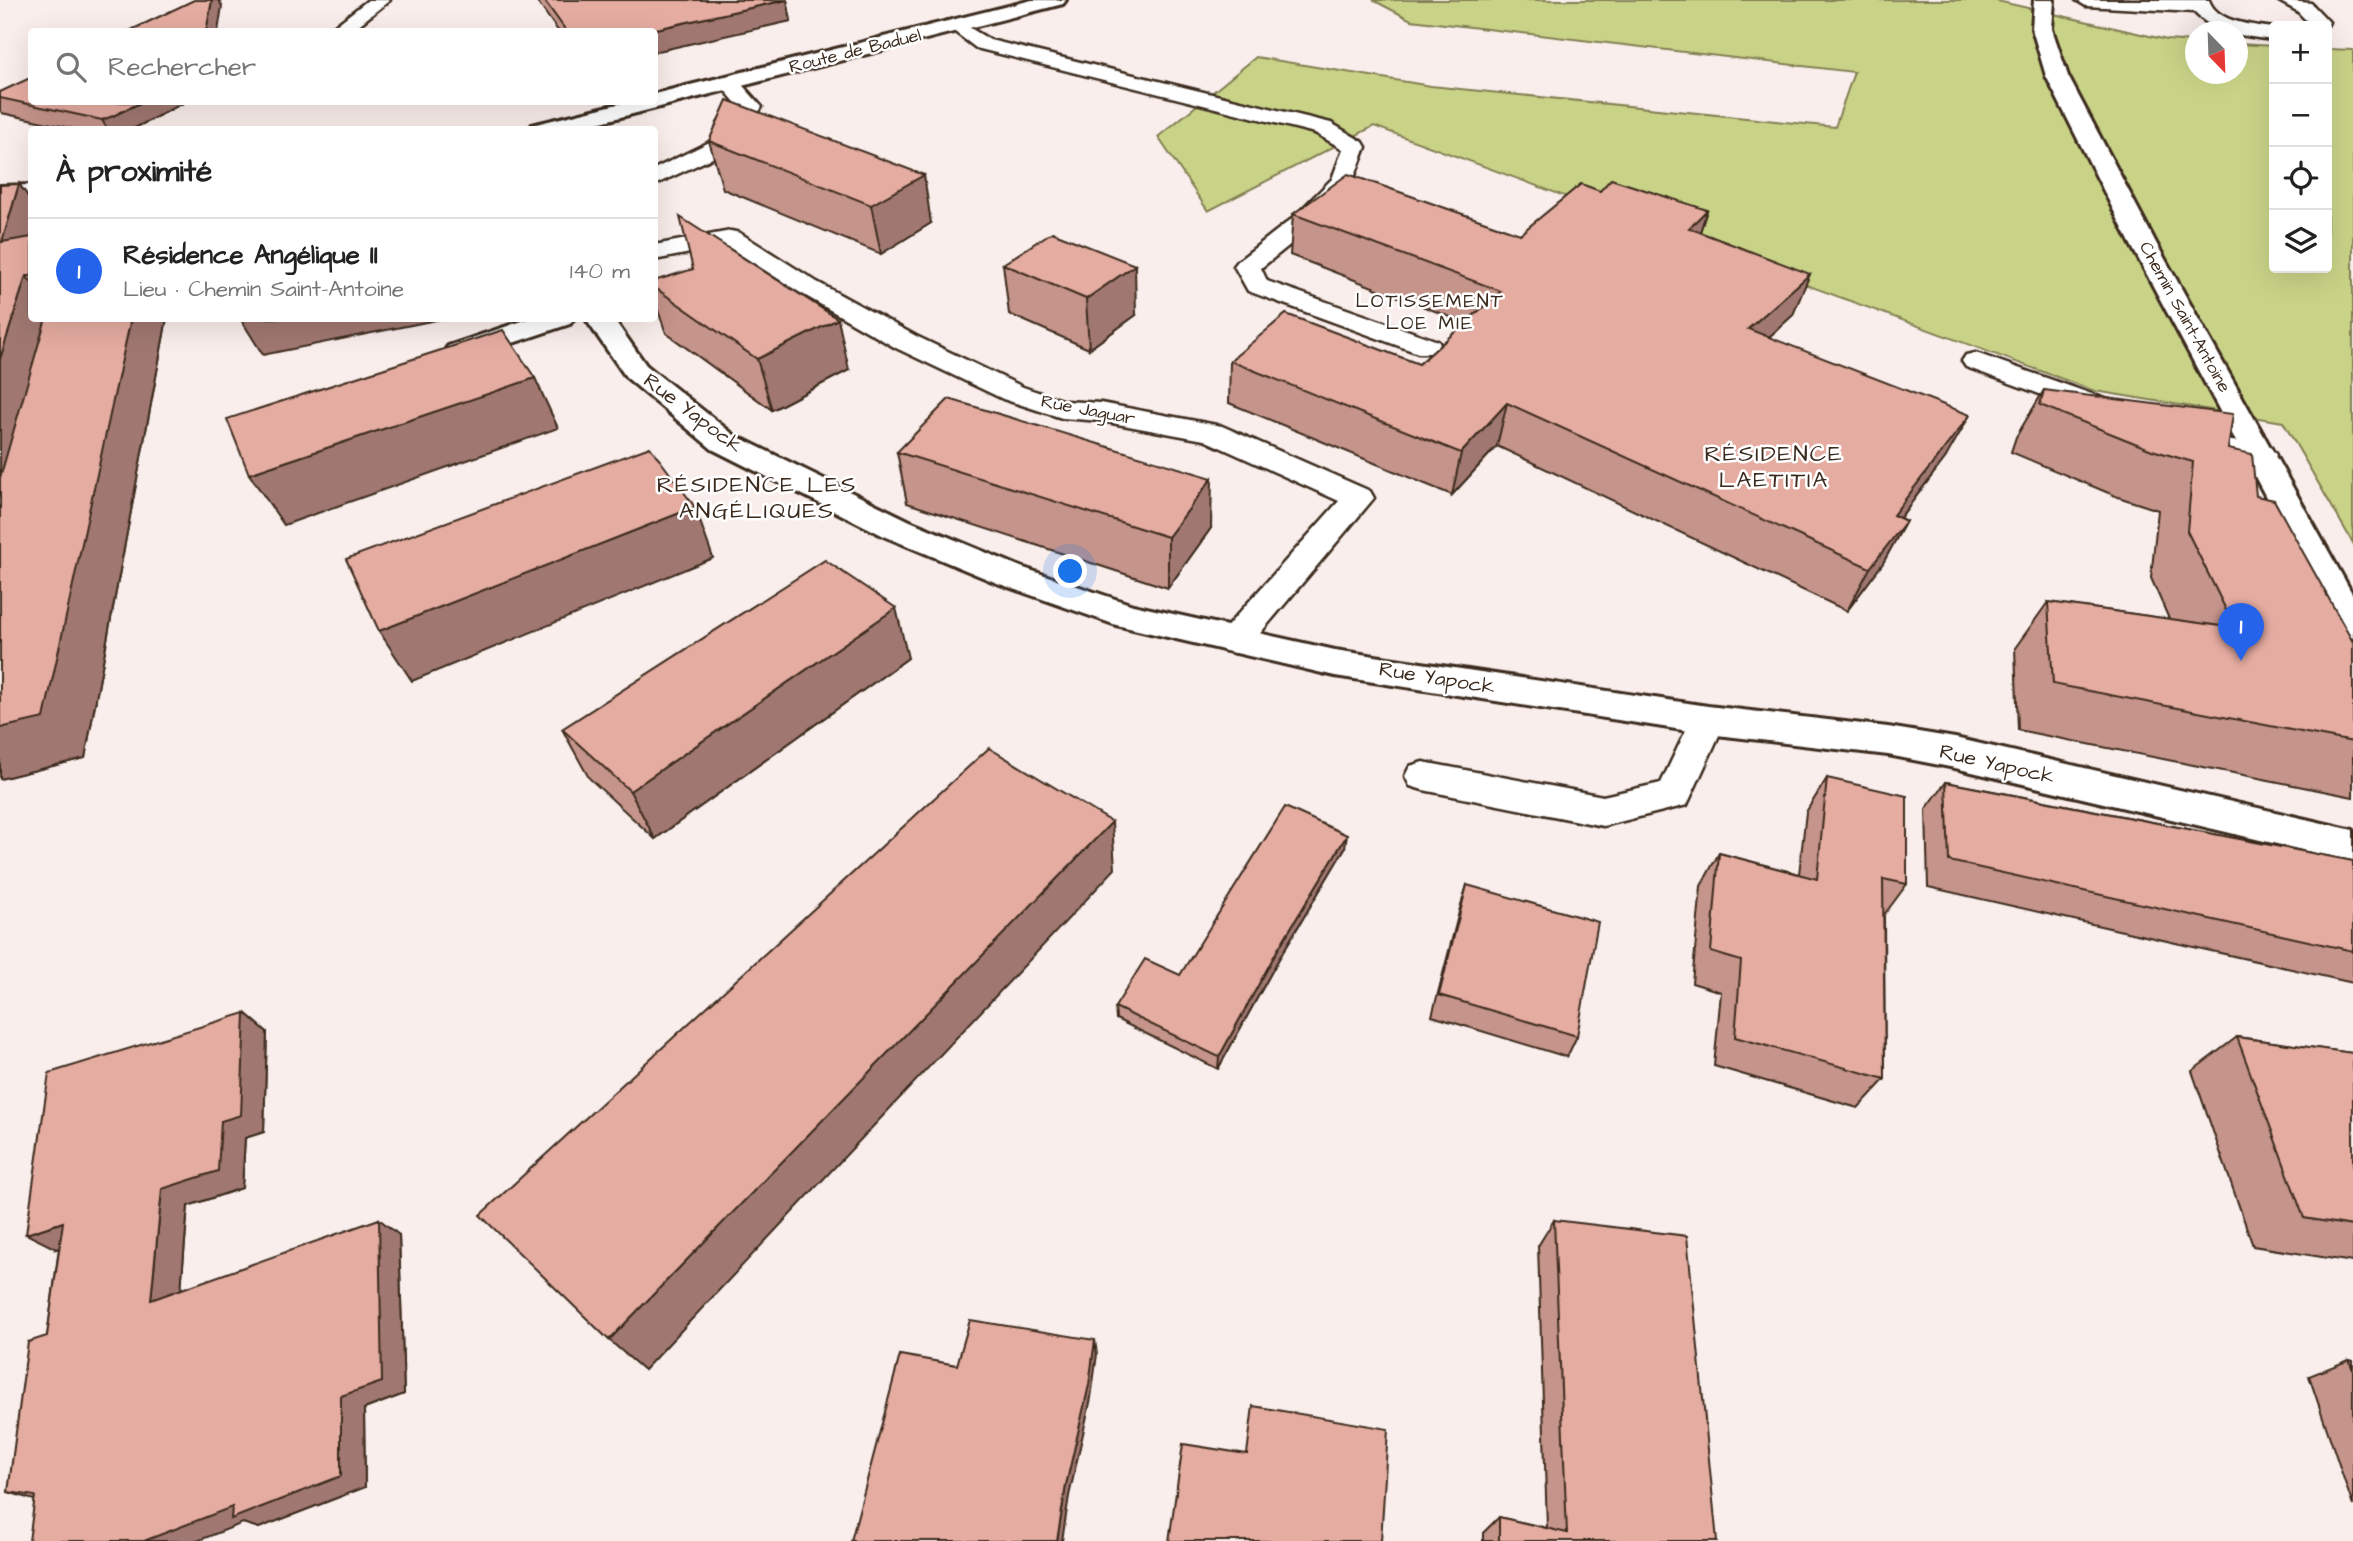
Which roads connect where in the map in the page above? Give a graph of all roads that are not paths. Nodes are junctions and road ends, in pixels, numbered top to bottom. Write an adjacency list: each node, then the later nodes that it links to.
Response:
1 (380, 0): 9 (lane)
2 (1056, 0): 8 (street, Route de Baduel)
3 (2044, 0): 24 (street, Chemin Saint-Antoine)
4 (2086, 0): 6 (lane)
5 (2287, 0): 7 (lane)
6 (2199, 3): 10 (lane)
7 (2318, 21)
8 (957, 26): 11 (street, Route de Baduel); 21 (lane)
9 (342, 28)
10 (2269, 33)
11 (729, 82): 12 (street, Route de Baduel); 15 (lane)
12 (658, 100)
13 (637, 105): 14 (street, Route de Baduel)
14 (556, 126)
15 (658, 176)
16 (28, 192): 17 (street)
17 (0, 193)
18 (658, 252): 26 (lane, Rue Jaguar)
19 (548, 322): 22 (street)
20 (602, 322): 26 (street, Rue Yapock)
21 (1428, 347)
22 (432, 360)
23 (1976, 361): 24 (lane)
24 (2261, 455): 25 (street, Chemin Saint-Antoine)
25 (2353, 626)
26 (1234, 641): 27 (street, Rue Yapock)
27 (1708, 720): 28 (lane); 29 (street, Rue Yapock)
28 (1423, 776)
29 (2353, 846)

